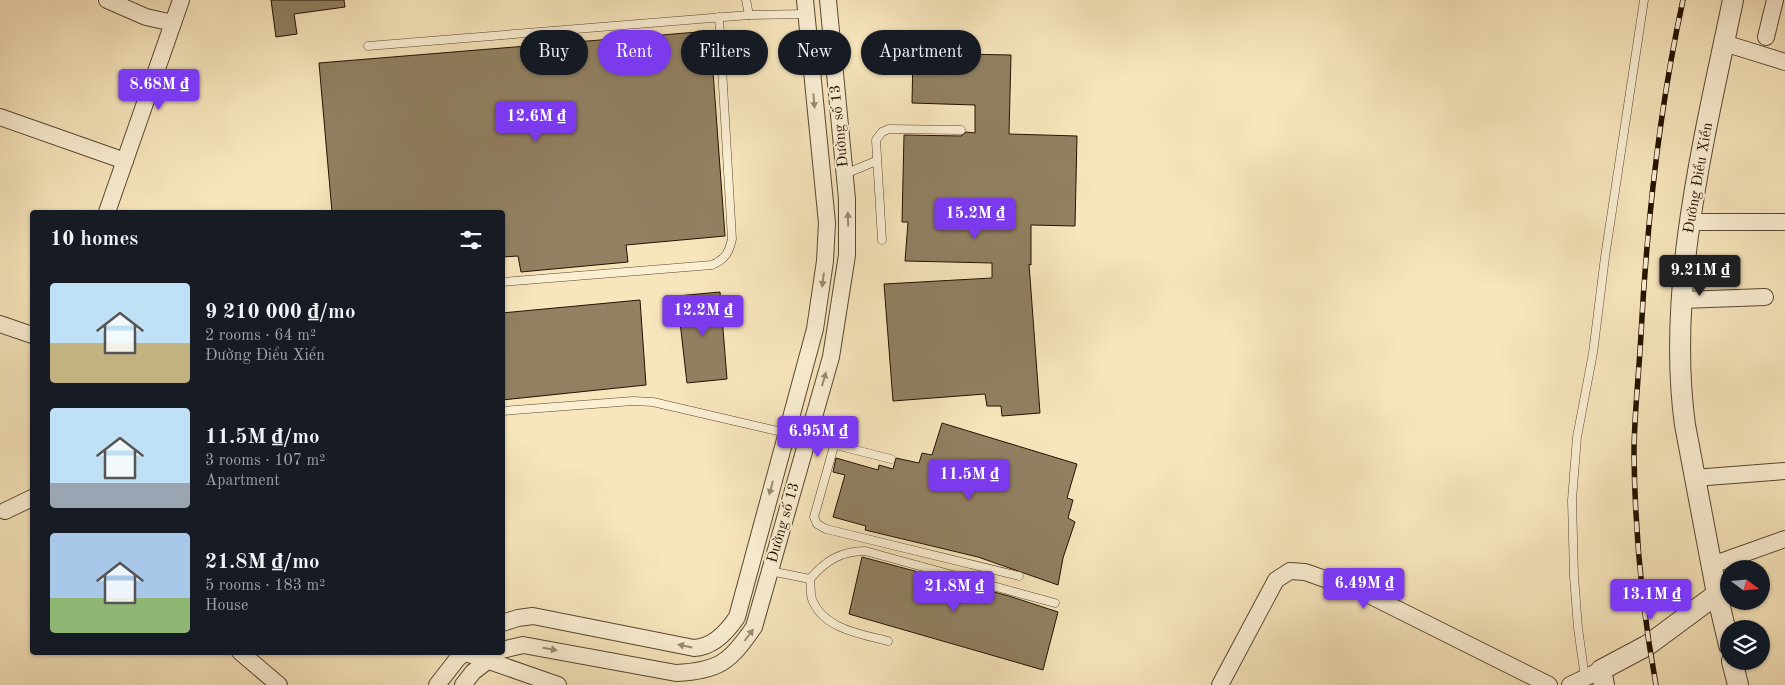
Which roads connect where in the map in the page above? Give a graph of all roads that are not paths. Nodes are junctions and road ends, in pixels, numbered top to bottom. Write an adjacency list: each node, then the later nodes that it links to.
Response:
1 (107, 0): 11 (street)
2 (181, 0): 11 (street)
3 (746, 0): 9 (lane)
4 (1644, 0): 57 (lane)
5 (1733, 0): 13 (street, Đường Điểu Xiển)
6 (1775, 0): 12 (street)
7 (828, 6): 8 (street); 20 (street, Đường số 13)
8 (806, 7): 9 (lane); 31 (street, Đường số 13, one-way to 31)
9 (748, 15): 10 (lane)
10 (719, 17): 14 (lane); 25 (lane)
11 (173, 22): 18 (street)
12 (1766, 37)
13 (1724, 44): 15 (street); 22 (street, Đường Điểu Xiển)
14 (368, 46)
15 (1785, 62)
16 (0, 117): 18 (street)
17 (961, 130): 19 (lane)
18 (125, 160): 21 (street)
19 (876, 161): 20 (lane); 24 (lane)
20 (845, 174): 32 (street, Đường số 13, one-way to 20)
21 (109, 210)
22 (1690, 222): 23 (street); 27 (street, Đường Điểu Xiển)
23 (1785, 222)
24 (882, 240)
25 (505, 282)
26 (1765, 297): 27 (street)
27 (1682, 300): 36 (street, Đường Điểu Xiển)
28 (0, 324): 29 (street)
29 (30, 334)
30 (505, 411): 31 (lane)
31 (786, 432): 32 (street); 48 (street, Đường số 13, one-way to 48)
32 (808, 438): 33 (lane); 41 (street, Đường số 13)
33 (834, 446): 34 (lane); 42 (lane)
34 (890, 459)
35 (1785, 471): 36 (street)
36 (1694, 478): 40 (street, Đường Điểu Xiển)
37 (30, 499): 38 (street)
38 (5, 511)
39 (1785, 539): 40 (street)
40 (1712, 565): 44 (street, Đường Điểu Xiển)
41 (770, 571): 43 (lane); 55 (street, Đường số 13, one-way to 41)
42 (1019, 576)
43 (810, 579): 45 (lane); 49 (lane)
44 (1717, 594): 46 (street, Đường Điểu Xiển); 57 (street)
45 (1055, 603)
46 (1723, 620)
47 (505, 623): 48 (street, Đường số 13, one-way to 47)
48 (714, 641): 55 (street)
49 (888, 641)
50 (505, 649): 55 (street, Đường số 13, one-way to 55)
51 (244, 655): 58 (street)
52 (462, 655): 59 (street)
53 (478, 655): 54 (street)
54 (492, 657): 60 (street); 61 (street)
55 (730, 658)
56 (1734, 670): 65 (street)
57 (1596, 678): 64 (street)
58 (279, 685)
59 (437, 685)
60 (463, 685)
61 (558, 685)
62 (1220, 685): 63 (street)
63 (1549, 685)
64 (1570, 685)
65 (1738, 685)

